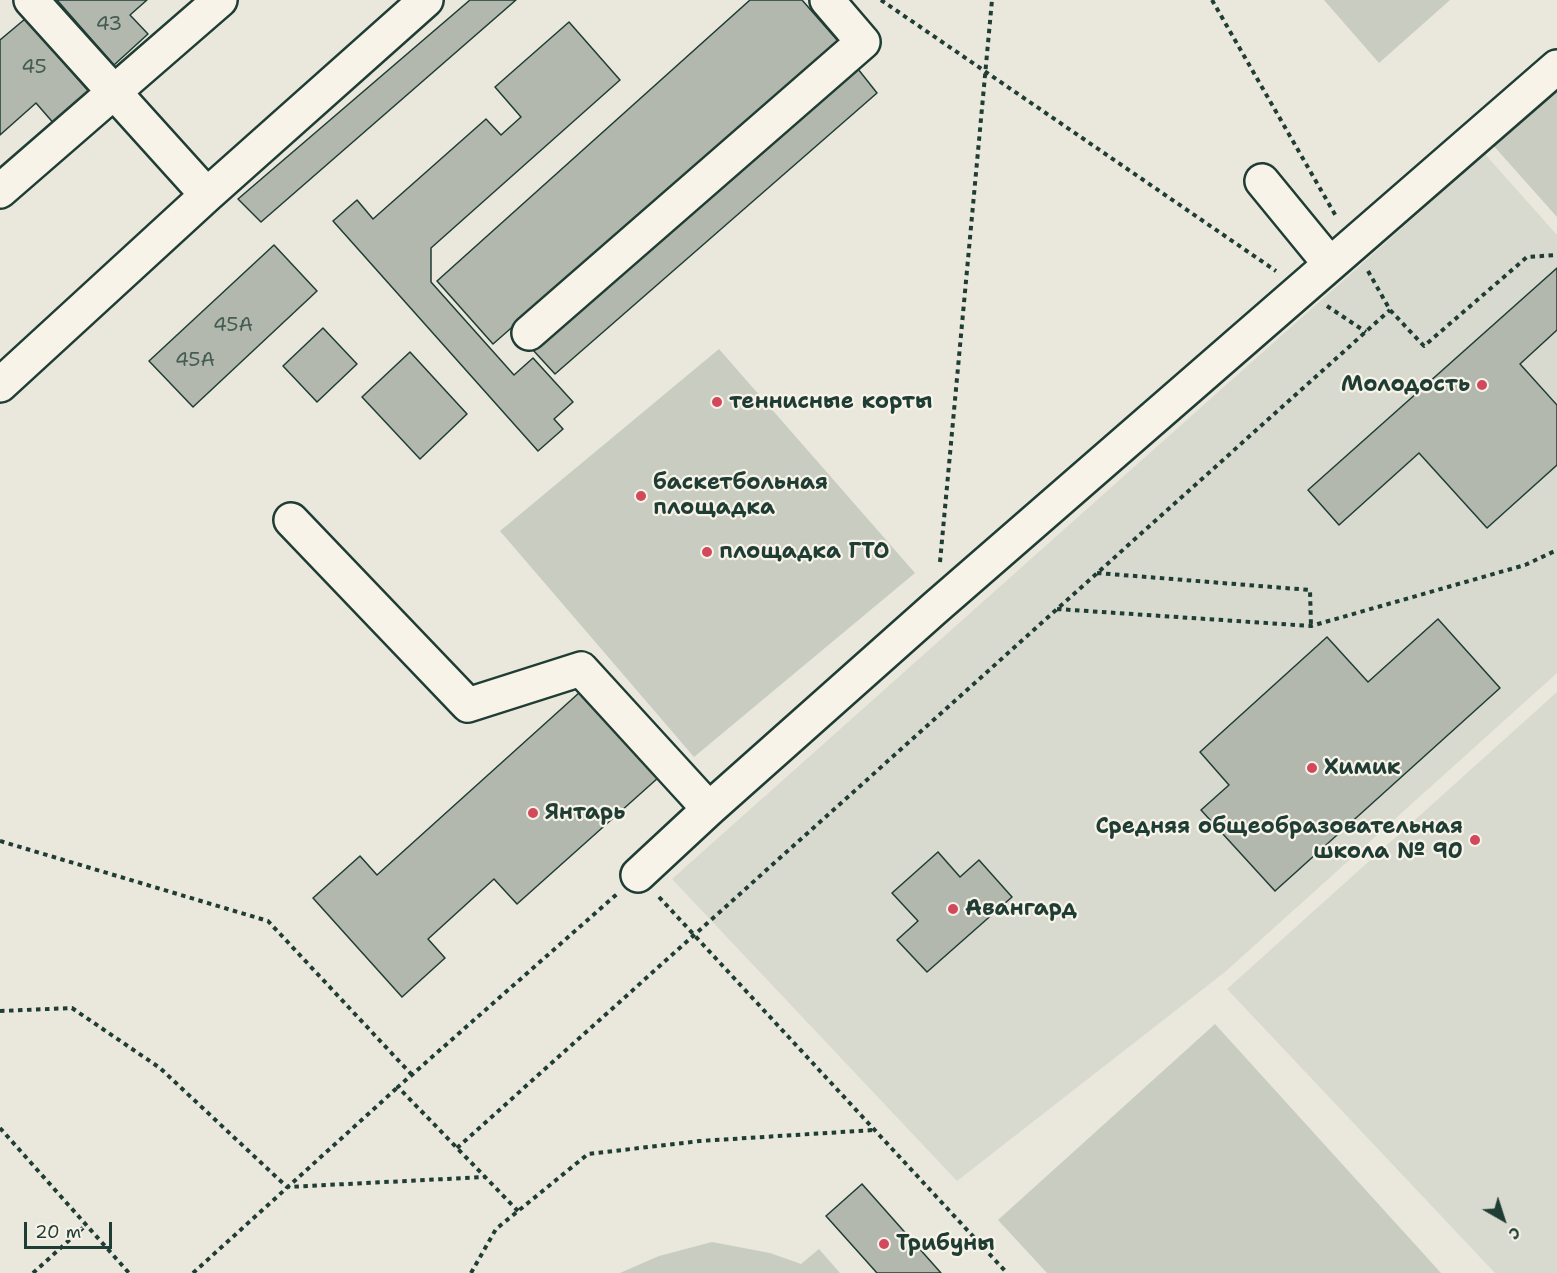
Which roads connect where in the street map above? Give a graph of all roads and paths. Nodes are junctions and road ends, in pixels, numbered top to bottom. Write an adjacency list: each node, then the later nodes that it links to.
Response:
1 (31, 0): 10 (street)
2 (220, 0): 10 (street)
3 (426, 0): 13 (street)
4 (827, 0): 19 (street)
5 (881, 0): 9 (path)
6 (992, 0): 9 (path)
7 (1212, 0): 14 (path)
8 (1557, 67): 14 (street)
9 (985, 71): 16 (path); 24 (path)
10 (113, 91): 12 (street); 13 (street)
11 (1262, 181): 14 (street)
12 (0, 190)
13 (207, 195): 20 (street)
14 (1342, 254): 16 (street); 17 (path)
15 (1557, 255): 17 (path)
16 (1302, 289): 18 (path); 24 (street)
17 (1390, 310): 18 (path)
18 (1366, 332): 23 (path)
19 (529, 333)
20 (0, 385)
21 (291, 520): 27 (street)
22 (1557, 550): 26 (path)
23 (1096, 573): 25 (path); 26 (path)
24 (935, 608): 27 (street)
25 (1057, 609): 26 (path); 30 (path)
26 (1311, 626)
27 (709, 809): 29 (street)
28 (0, 841): 32 (path)
29 (638, 875): 30 (path); 32 (path)
30 (694, 935): 35 (path); 36 (path)
31 (0, 1011): 38 (path)
32 (412, 1074): 33 (path)
33 (398, 1087): 36 (path); 38 (path)
34 (0, 1128): 40 (path)
35 (874, 1130): 39 (path); 45 (path)
36 (457, 1148): 37 (path)
37 (485, 1177): 38 (path); 39 (path)
38 (287, 1188): 43 (path)
39 (518, 1211): 44 (path)
40 (86, 1225): 41 (path); 42 (path)
41 (33, 1273)
42 (129, 1273)
43 (193, 1273)
44 (471, 1273)
45 (1007, 1273)

